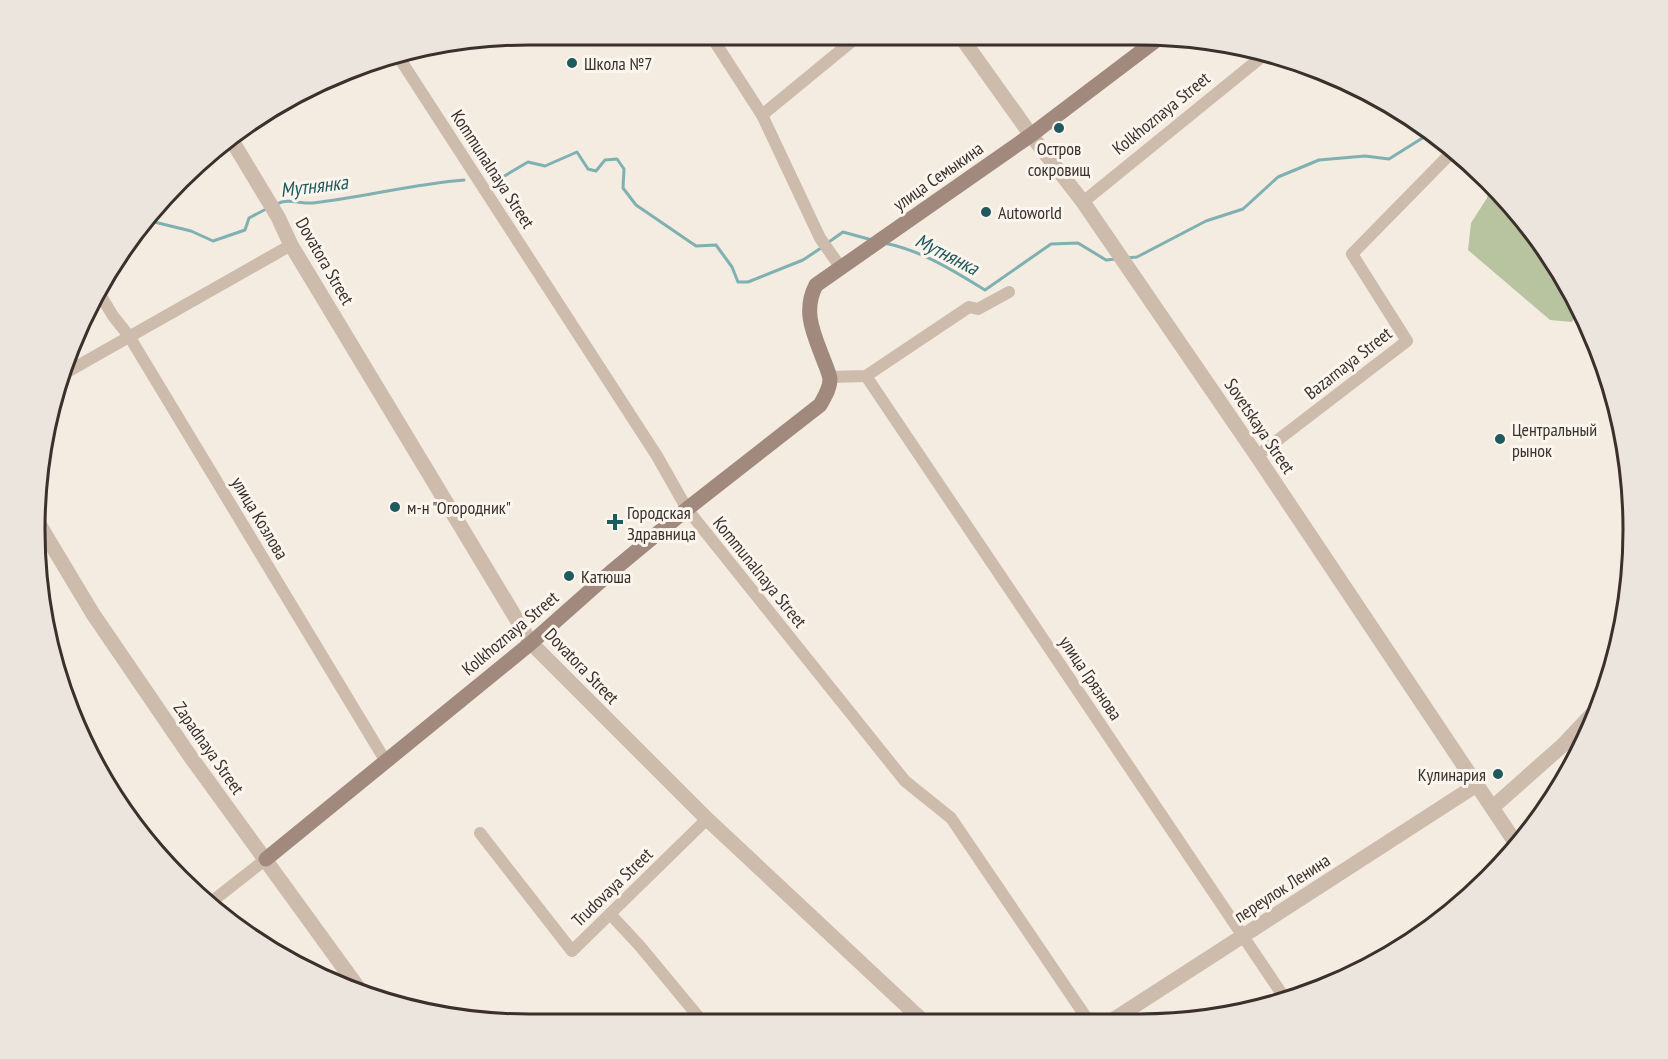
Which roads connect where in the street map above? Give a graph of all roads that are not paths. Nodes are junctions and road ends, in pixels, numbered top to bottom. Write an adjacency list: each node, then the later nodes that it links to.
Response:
1 (717, 45): 7 (street)
2 (847, 45): 7 (street)
3 (967, 45): 8 (street, Sovetskaya Street)
4 (1149, 45): 8 (main road, улица Семыкина)
5 (1257, 60): 11 (street, Kolkhoznaya Street)
6 (402, 63): 21 (street, Kommunalnaya Street)
7 (762, 115): 13 (street)
8 (1031, 135): 11 (street, Sovetskaya Street); 13 (main road, улица Семыкина)
9 (235, 145): 12 (street, Dovatora Street)
10 (1448, 157): 20 (street, Bazarnaya Street)
11 (1083, 202): 20 (street, Sovetskaya Street)
12 (291, 245): 16 (street); 23 (street, Dovatora Street)
13 (841, 268): 19 (main road, улица Семыкина)
14 (1009, 292): 18 (street)
15 (103, 300): 16 (street, улица Козлова)
16 (129, 336): 17 (street); 25 (street, улица Козлова)
17 (73, 368)
18 (866, 375): 19 (street); 34 (street, улица Грязнова)
19 (830, 377): 21 (main road, Kolkhoznaya Street)
20 (1257, 456): 26 (street, Sovetskaya Street)
21 (687, 510): 23 (main road, Kolkhoznaya Street); 39 (street, Kommunalnaya Street)
22 (45, 534): 31 (street, Zapadnaya Street)
23 (531, 643): 25 (main road, Kolkhoznaya Street); 28 (street, Dovatora Street)
24 (1581, 726): 27 (street)
25 (385, 760): 31 (main road, Kolkhoznaya Street)
26 (1478, 784): 27 (street, Sovetskaya Street); 34 (street, переулок Ленина)
27 (1493, 807): 30 (street, Sovetskaya Street)
28 (707, 819): 33 (street, Trudovaya Street); 38 (street, Dovatora Street)
29 (480, 833): 33 (street, Trudovaya Street)
30 (1512, 837)
31 (266, 859): 32 (street, Kolkhoznaya Street); 35 (street, Zapadnaya Street)
32 (216, 899)
33 (610, 914): 37 (street)
34 (1243, 937): 36 (street, улица Грязнова); 40 (street, переулок Ленина)
35 (353, 980)
36 (1281, 992)
37 (696, 1014)
38 (915, 1014)
39 (1084, 1014)
40 (1122, 1014)

